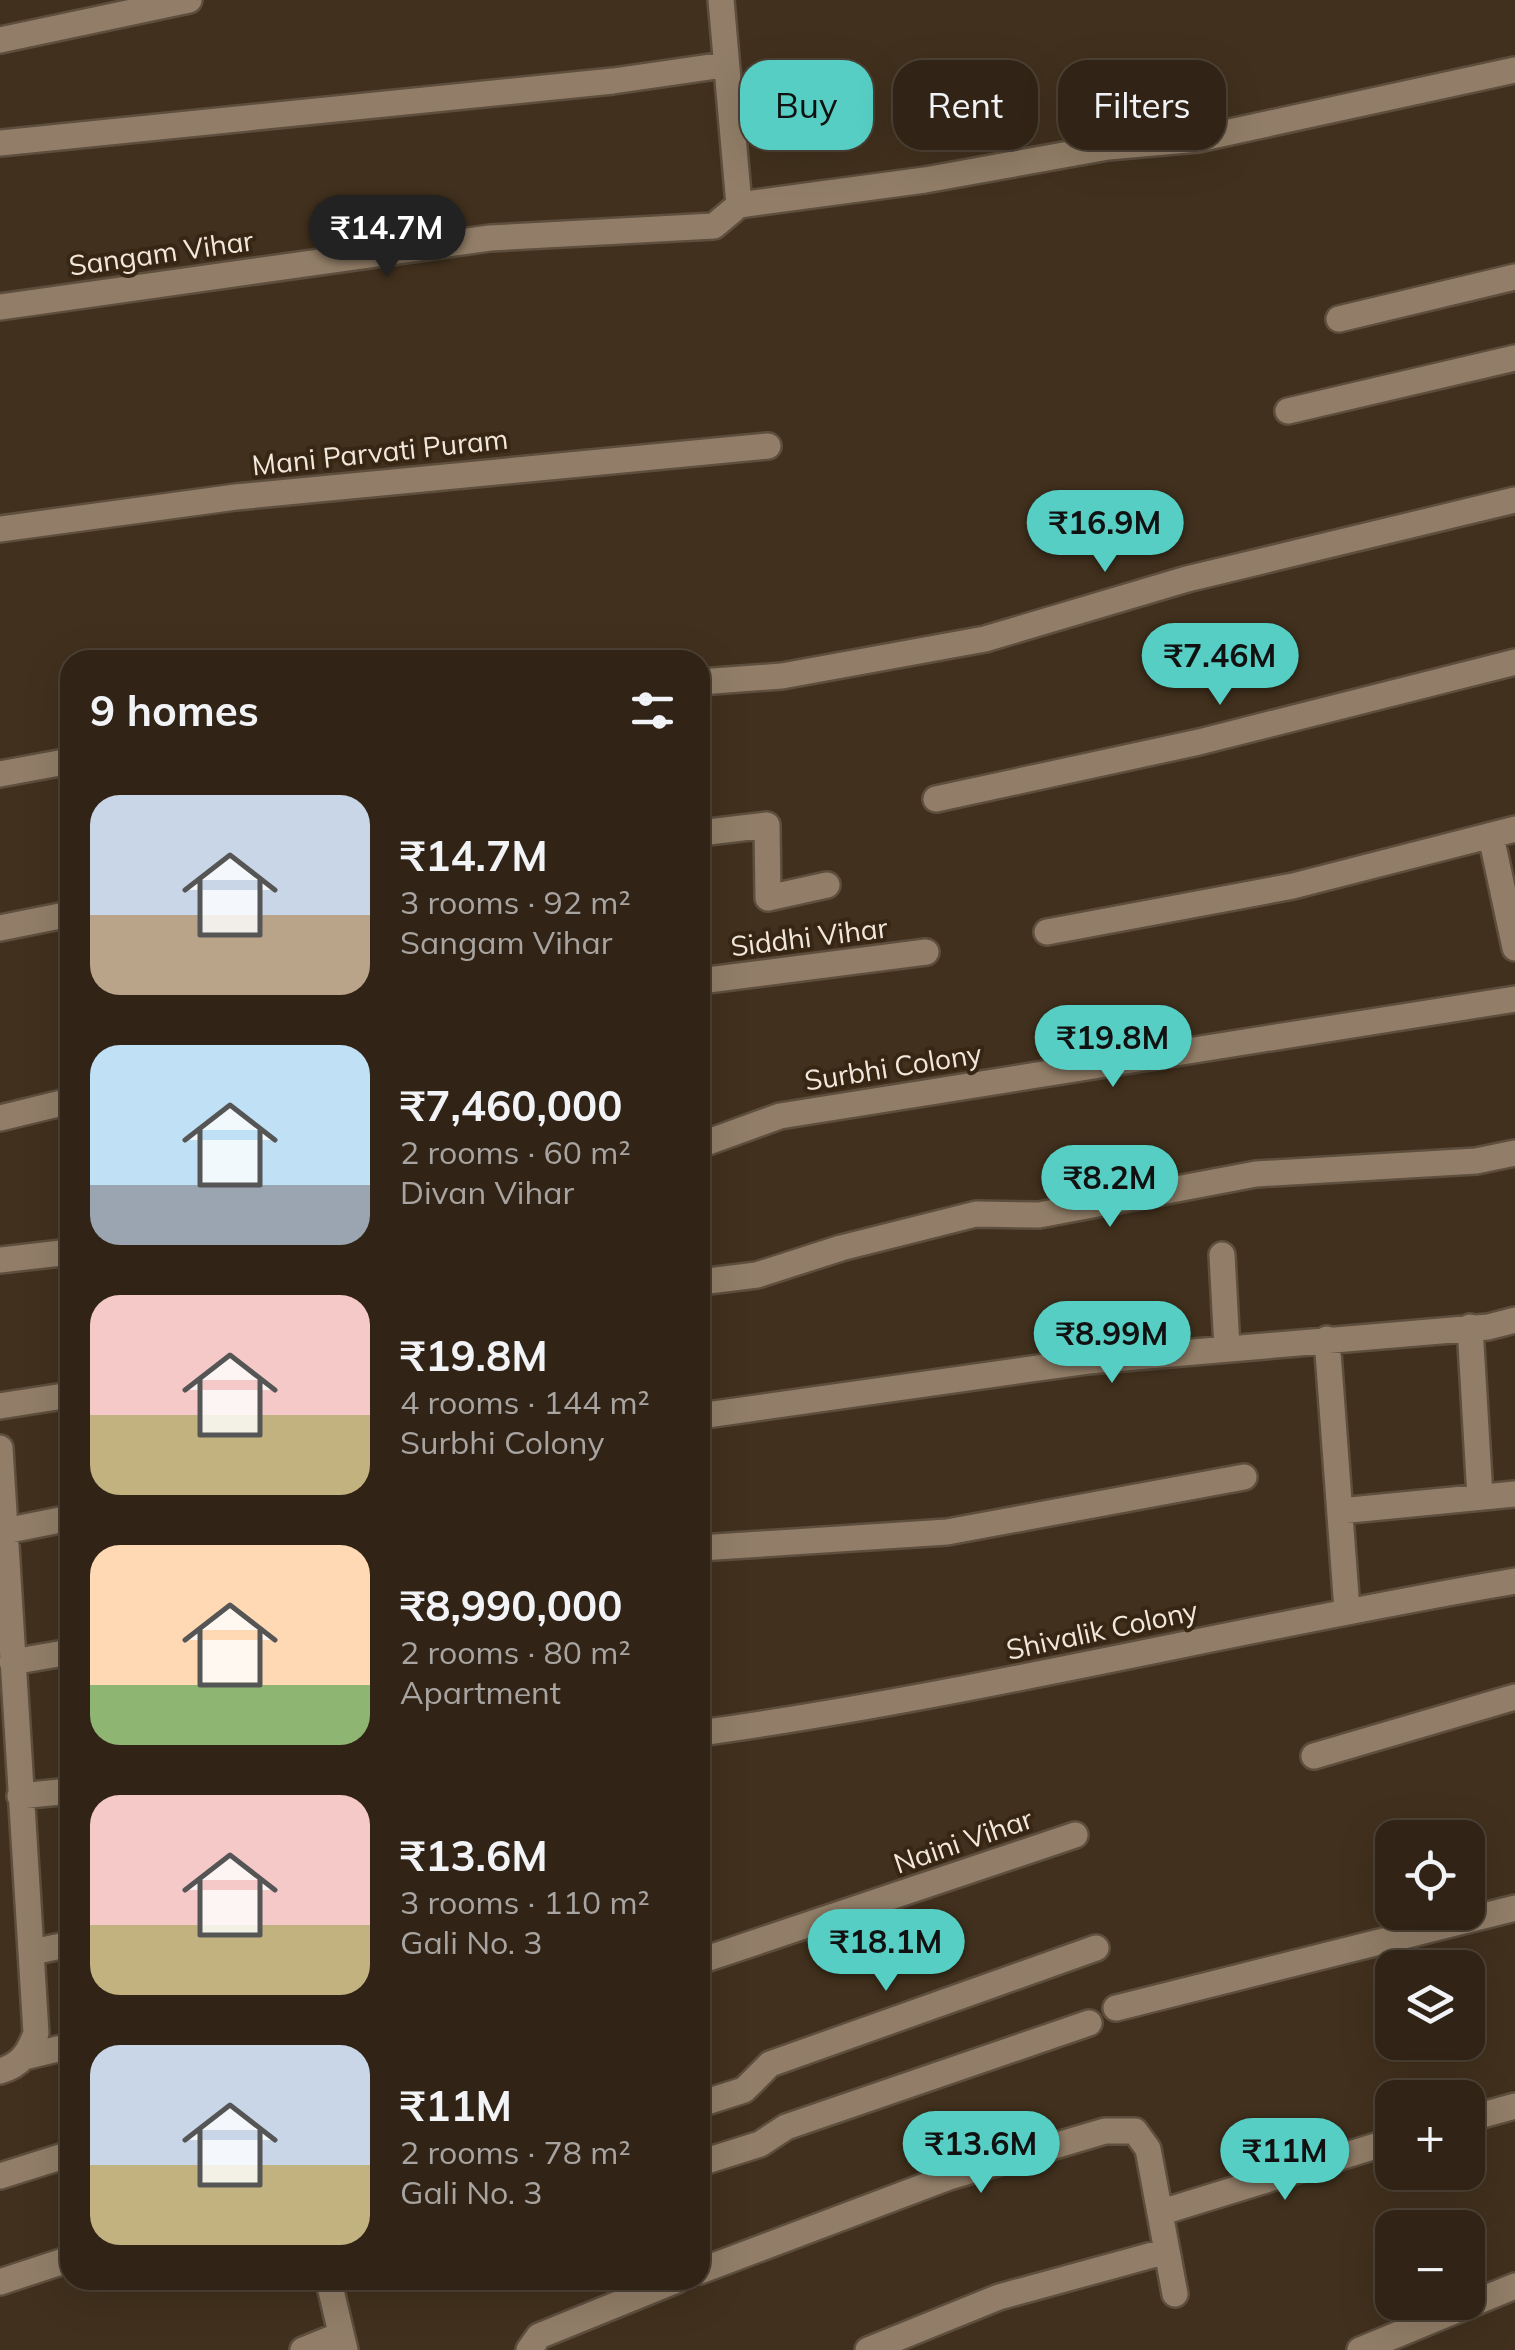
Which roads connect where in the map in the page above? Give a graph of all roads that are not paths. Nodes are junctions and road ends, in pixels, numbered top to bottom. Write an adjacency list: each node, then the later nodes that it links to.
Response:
1 (189, 0): 3 (street)
2 (722, 0): 4 (street)
3 (0, 40)
4 (724, 65): 6 (street); 7 (street)
5 (1515, 70): 7 (street)
6 (0, 143)
7 (739, 204): 9 (street, Sangam Vihar)
8 (1515, 278): 10 (street)
9 (0, 307)
10 (1339, 319)
11 (1515, 358): 12 (street)
12 (1288, 411)
13 (768, 446): 15 (street, Mani Parvati Puram)
14 (1515, 500): 17 (street)
15 (0, 530)
16 (1515, 662): 20 (street)
17 (710, 681)
18 (60, 764): 19 (street)
19 (0, 774)
20 (936, 799)
21 (710, 831): 23 (street)
22 (1503, 833): 26 (street); 27 (street)
23 (827, 885)
24 (60, 916): 25 (street)
25 (0, 928)
26 (1047, 932)
27 (1515, 948)
28 (926, 952): 29 (street, Siddhi Vihar)
29 (710, 980)
30 (1515, 998): 33 (street, Surbhi Colony)
31 (60, 1103): 32 (street)
32 (0, 1118)
33 (710, 1141)
34 (1515, 1153): 38 (street)
35 (60, 1253): 37 (street)
36 (1222, 1255): 42 (street)
37 (0, 1260)
38 (710, 1281)
39 (1515, 1320): 40 (street)
40 (1470, 1327): 41 (street); 49 (street)
41 (1327, 1339): 42 (street); 50 (street)
42 (1227, 1348): 45 (street)
43 (60, 1397): 44 (street)
44 (0, 1406)
45 (710, 1415)
46 (0, 1448): 52 (street)
47 (1244, 1477): 53 (street)
48 (1515, 1494): 49 (street)
49 (1480, 1497): 50 (street)
50 (1340, 1512): 55 (street)
51 (60, 1520): 52 (street)
52 (3, 1531): 57 (street)
53 (710, 1547)
54 (1515, 1581): 55 (street, Shivalik Colony)
55 (1347, 1610): 59 (street, Shivalik Colony)
56 (60, 1657): 57 (street)
57 (9, 1680): 62 (street)
58 (1515, 1698): 60 (street)
59 (710, 1732)
60 (1314, 1756)
61 (60, 1792): 62 (street)
62 (20, 1796): 67 (street)
63 (1076, 1835): 68 (street, Naini Vihar)
64 (1515, 1908): 69 (street)
65 (60, 1946): 67 (street)
66 (1096, 1948): 74 (street)
67 (33, 1952): 72 (street)
68 (710, 1958)
69 (1116, 2008)
70 (1088, 2023): 79 (street)
71 (60, 2049): 72 (street)
72 (24, 2058): 73 (street)
73 (0, 2071)
74 (710, 2101)
75 (1515, 2106): 76 (street)
76 (1485, 2114)
77 (1375, 2146): 81 (street)
78 (60, 2157): 80 (street)
79 (710, 2161)
80 (0, 2176)
81 (1162, 2212): 82 (street); 84 (street)
82 (1167, 2252): 89 (street); 93 (street)
83 (60, 2263): 85 (street)
84 (710, 2267)
85 (0, 2282)
86 (1515, 2286): 94 (street)
87 (331, 2290): 90 (street)
88 (652, 2290): 92 (street)
89 (1175, 2294)
90 (342, 2343): 91 (street)
91 (303, 2350)
92 (529, 2350)
93 (868, 2350)
94 (1360, 2350)

